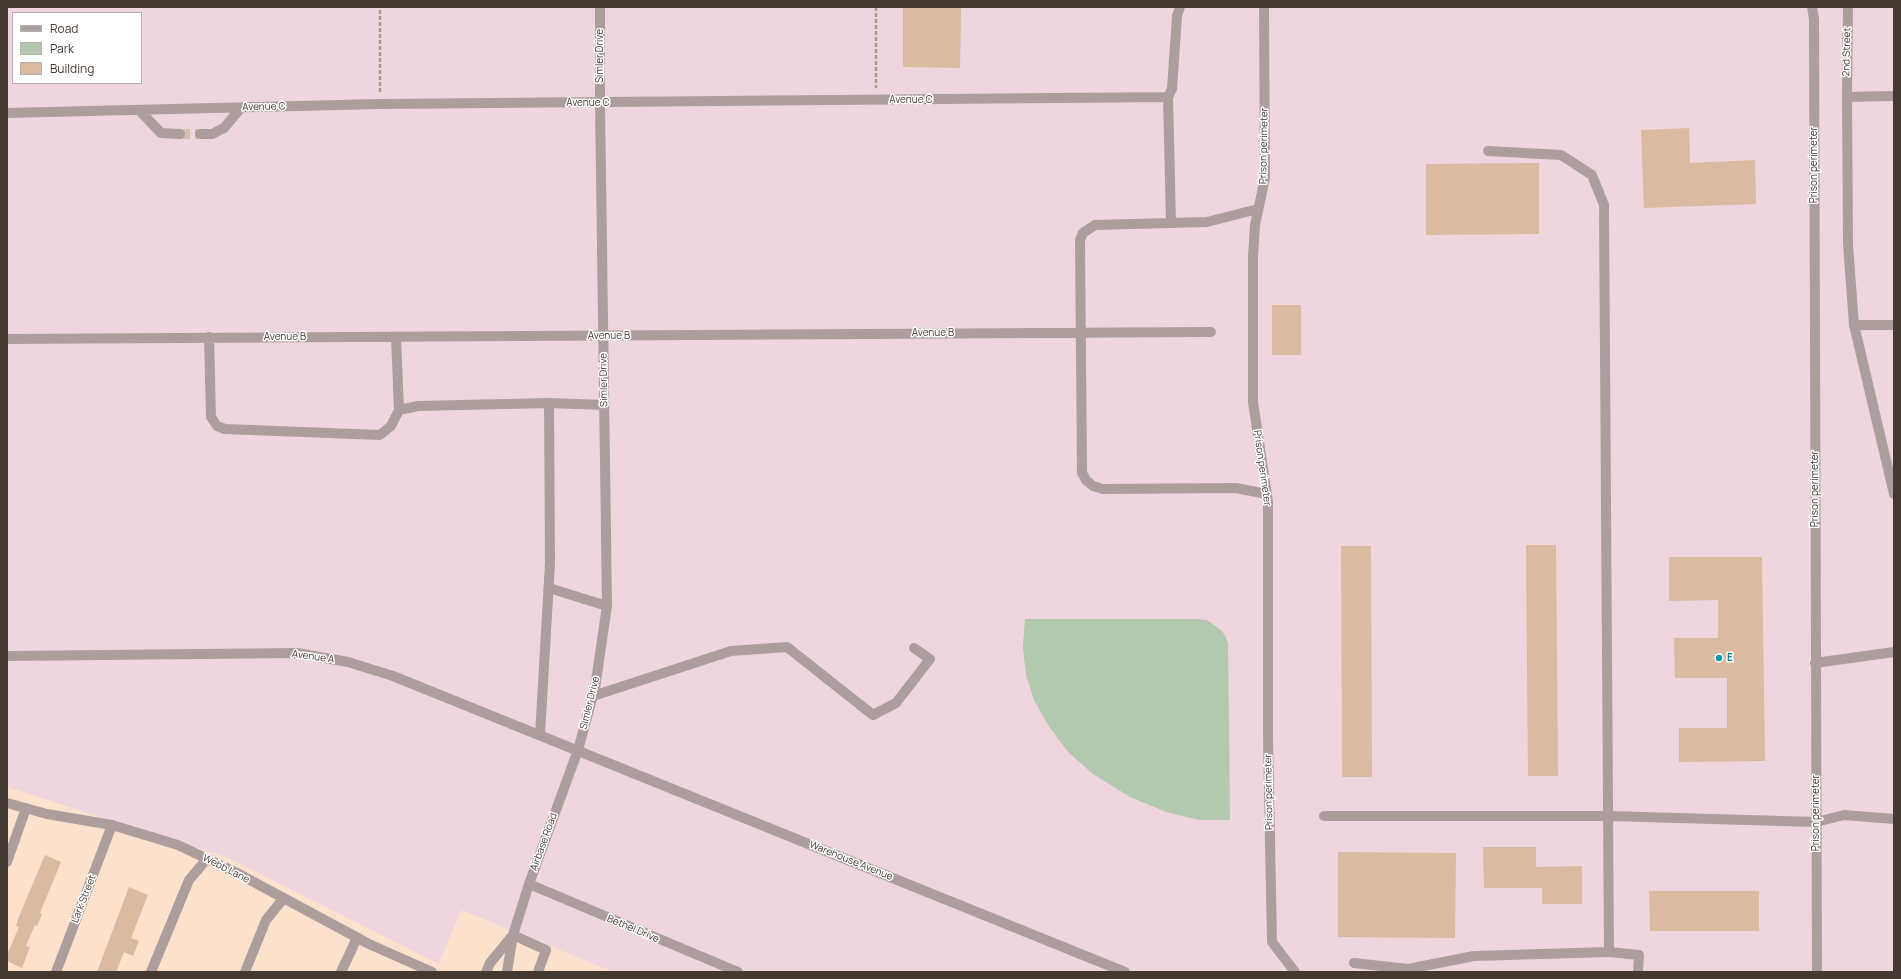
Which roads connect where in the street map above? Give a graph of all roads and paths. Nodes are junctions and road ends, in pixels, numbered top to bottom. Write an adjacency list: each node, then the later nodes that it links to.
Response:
1 (380, 7): 13 (path)
2 (600, 7): 12 (street, Simler Drive)
3 (876, 7): 11 (path)
4 (1180, 7): 10 (street)
5 (1264, 7): 20 (street, Prison perimeter)
6 (1812, 7): 40 (street, Prison perimeter)
7 (1848, 7): 9 (street, 2nd Street)
8 (1894, 96): 9 (street)
9 (1846, 97): 22 (street, 2nd Street)
10 (1168, 98): 11 (street, Avenue C); 21 (street)
11 (876, 100): 12 (street, Avenue C)
12 (600, 103): 13 (street, Avenue C); 27 (street, Simler Drive)
13 (380, 104): 14 (street, Avenue C)
14 (240, 108): 15 (street, Avenue C); 18 (street)
15 (139, 110): 16 (street, Avenue C); 17 (street)
16 (7, 113)
17 (180, 134)
18 (200, 134)
19 (1488, 151): 47 (street)
20 (1258, 209): 21 (street); 33 (street, Prison perimeter)
21 (1171, 223): 24 (street)
22 (1854, 325): 23 (street); 34 (street, 2nd Street)
23 (1894, 326)
24 (1081, 332): 25 (street, Avenue B); 27 (street, Avenue B); 33 (street)
25 (1211, 332)
26 (396, 336): 27 (street, Avenue B); 28 (street, Avenue B); 32 (street)
27 (604, 336): 31 (street, Simler Drive)
28 (210, 337): 29 (street, Avenue B); 32 (street)
29 (7, 339)
30 (549, 403): 31 (street); 32 (street); 35 (street)
31 (604, 405): 36 (street, Simler Drive)
32 (399, 410)
33 (1267, 494): 69 (street, Prison perimeter)
34 (1894, 494)
35 (549, 588): 36 (street); 42 (street)
36 (607, 606): 41 (street, Simler Drive)
37 (914, 648): 41 (street)
38 (1894, 652): 40 (street)
39 (7, 656): 42 (street, Avenue A)
40 (1815, 663): 49 (street, Prison perimeter)
41 (593, 696): 43 (street, Simler Drive)
42 (540, 735): 43 (street, Avenue A)
43 (578, 750): 53 (street, Airbase Road); 68 (street, Warehouse Avenue)
44 (7, 803): 45 (street, Webb Lane)
45 (26, 808): 50 (street, Webb Lane); 52 (street)
46 (1324, 816): 47 (street)
47 (1609, 816): 49 (street); 57 (street)
48 (1894, 819): 49 (street)
49 (1816, 822): 71 (street, Prison perimeter)
50 (112, 826): 51 (street, Webb Lane); 59 (street, Lark Street)
51 (207, 859): 54 (street, Webb Lane); 60 (street)
52 (7, 862)
53 (529, 884): 55 (street, Airbase Road); 67 (street, Bethel Drive)
54 (282, 899): 56 (street, Webb Lane); 61 (street)
55 (513, 935): 64 (street, Airbase Road); 65 (street, Airbase Road); 66 (street)
56 (357, 938): 62 (street); 63 (street, Webb Lane)
57 (1609, 952): 58 (street); 70 (street)
58 (1354, 963)
59 (56, 972)
60 (151, 972)
61 (245, 972)
62 (341, 972)
63 (432, 972)
64 (486, 972)
65 (507, 972)
66 (538, 972)
67 (738, 972)
68 (1125, 972)
69 (1294, 972)
70 (1638, 972)
71 (1817, 972)

